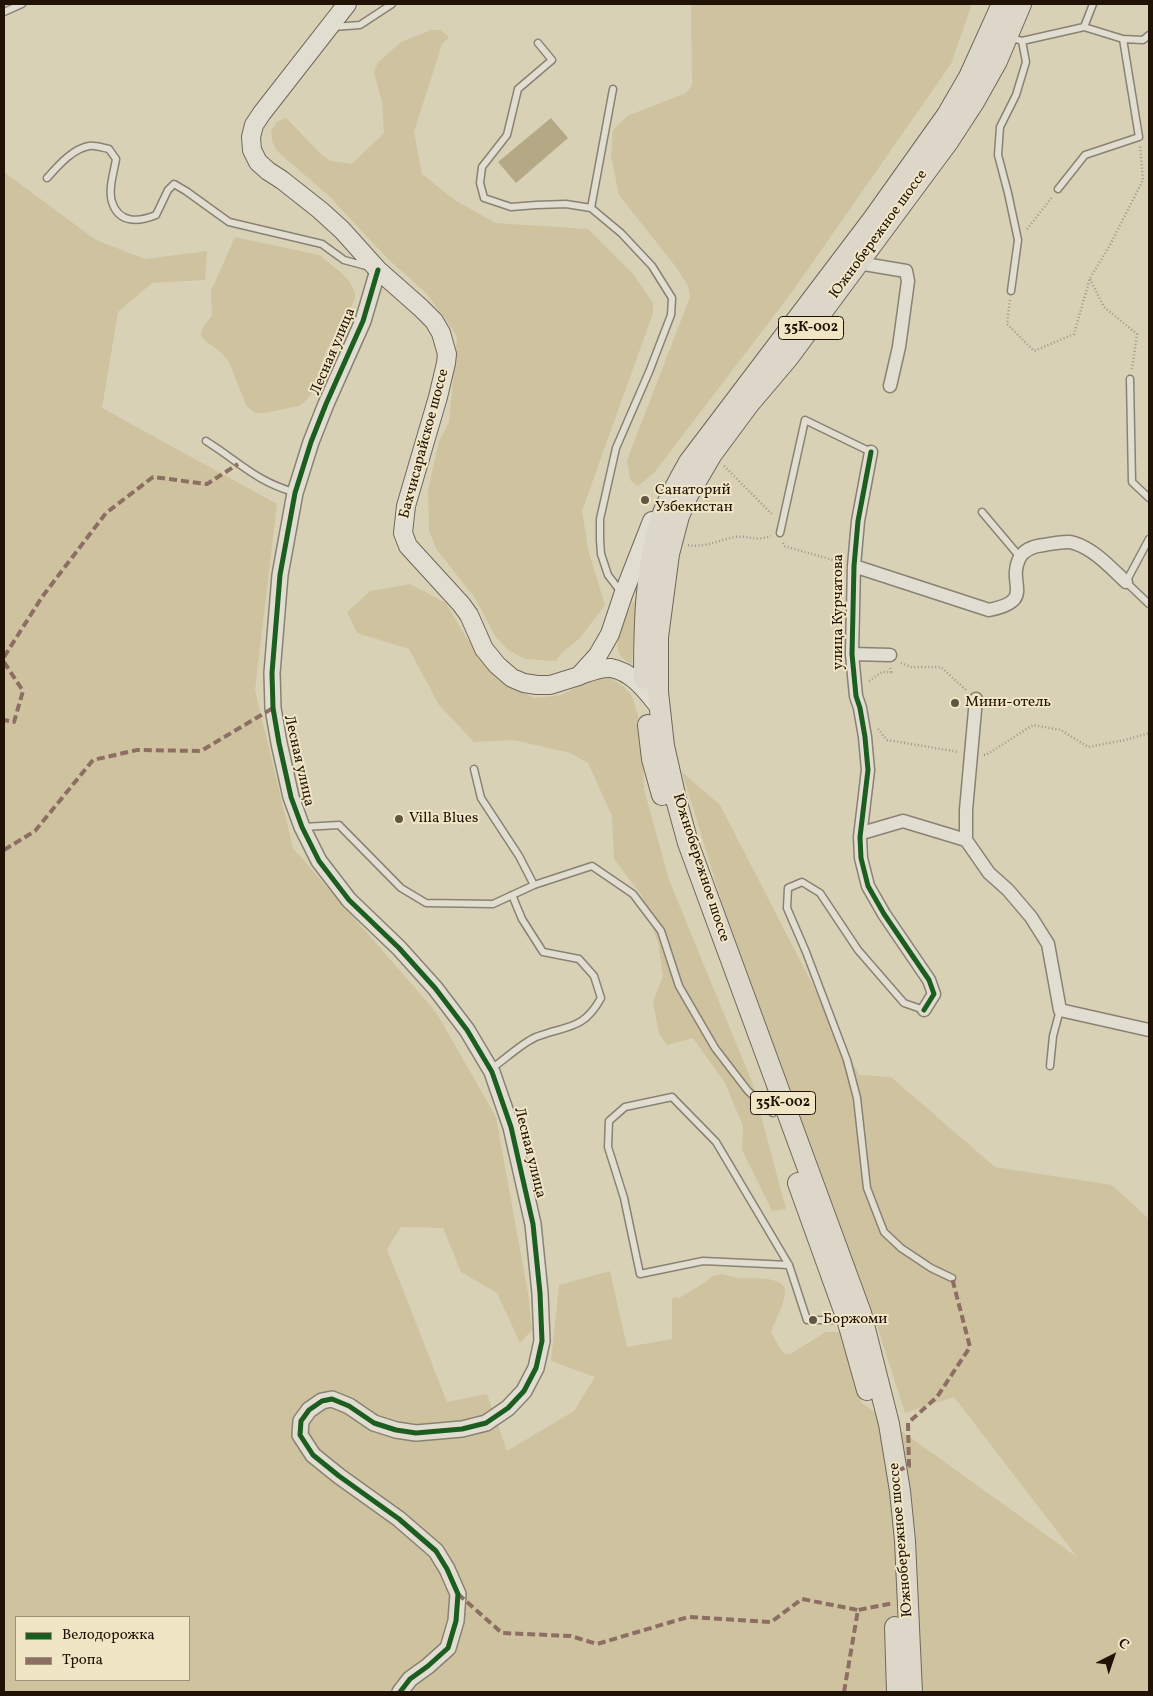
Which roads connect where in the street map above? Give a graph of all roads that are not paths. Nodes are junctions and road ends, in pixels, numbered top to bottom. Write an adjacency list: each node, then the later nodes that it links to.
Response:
1 (22, 4): 7 (lane)
2 (347, 4): 8 (main road, Бахчисарайское шоссе)
3 (392, 4): 8 (lane)
4 (1002, 4): 25 (highway, Южнобережное шоссе)
5 (1021, 4): 11 (highway, Южнобережное шоссе)
6 (1093, 4): 9 (lane)
7 (4, 12)
8 (329, 27): 19 (main road, Бахчисарайское шоссе)
9 (1084, 27): 11 (lane); 12 (lane)
10 (1149, 35): 12 (lane)
11 (1015, 39): 18 (highway, Южнобережное шоссе / 35К-002); 20 (lane)
12 (1123, 39): 16 (lane)
13 (538, 43): 17 (lane)
14 (613, 90): 17 (lane)
15 (47, 178): 19 (lane)
16 (1058, 189)
17 (591, 208): 35 (lane)
18 (858, 263): 22 (street); 31 (highway, Южнобережное шоссе / 35К-002)
19 (378, 270): 26 (street, Лесная улица); 40 (main road, Бахчисарайское шоссе)
20 (1011, 291)
21 (1130, 378): 27 (lane)
22 (890, 386)
23 (206, 441): 26 (lane)
24 (871, 452): 29 (lane); 33 (street, улица Курчатова)
25 (689, 462): 35 (main road); 41 (highway, Южнобережное шоссе / 35К-002)
26 (295, 493): 45 (street, Лесная улица)
27 (1149, 498)
28 (982, 512): 32 (lane)
29 (780, 533)
30 (1149, 539): 34 (lane)
31 (669, 554): 37 (main road); 43 (highway, Южнобережное шоссе / 35К-002)
32 (1020, 558): 33 (street); 34 (street)
33 (854, 566): 38 (street, улица Курчатова)
34 (1126, 582): 36 (lane)
35 (623, 595): 37 (main road)
36 (1149, 604)
37 (618, 614): 40 (main road)
38 (852, 654): 39 (street); 46 (street, улица Курчатова)
39 (890, 655)
40 (580, 676): 41 (main road, Бахчисарайское шоссе)
41 (644, 688): 43 (main road, Бахчисарайское шоссе); 55 (highway, Южнобережное шоссе / 35К-002)
42 (976, 699): 47 (street)
43 (660, 708): 58 (highway, Южнобережное шоссе / 35К-002)
44 (474, 769): 48 (lane)
45 (302, 827): 49 (lane); 54 (street, Лесная улица)
46 (862, 833): 47 (street); 50 (street, улица Курчатова)
47 (966, 840): 51 (street)
48 (534, 885): 49 (lane); 55 (lane)
49 (512, 895): 54 (lane)
50 (924, 1010): 57 (lane)
51 (1060, 1010): 52 (street); 53 (lane)
52 (1149, 1030)
53 (1050, 1066)
54 (491, 1069): 59 (street, Лесная улица)
55 (773, 1113): 58 (highway, Южнобережное шоссе / 35К-002)
56 (789, 1265): 56 (lane); 58 (lane)
57 (952, 1278)
58 (854, 1316): 60 (highway, Южнобережное шоссе / 35К-002); 61 (highway, Южнобережное шоссе / 35К-002)
59 (400, 1692)
60 (898, 1692)
61 (912, 1692)

